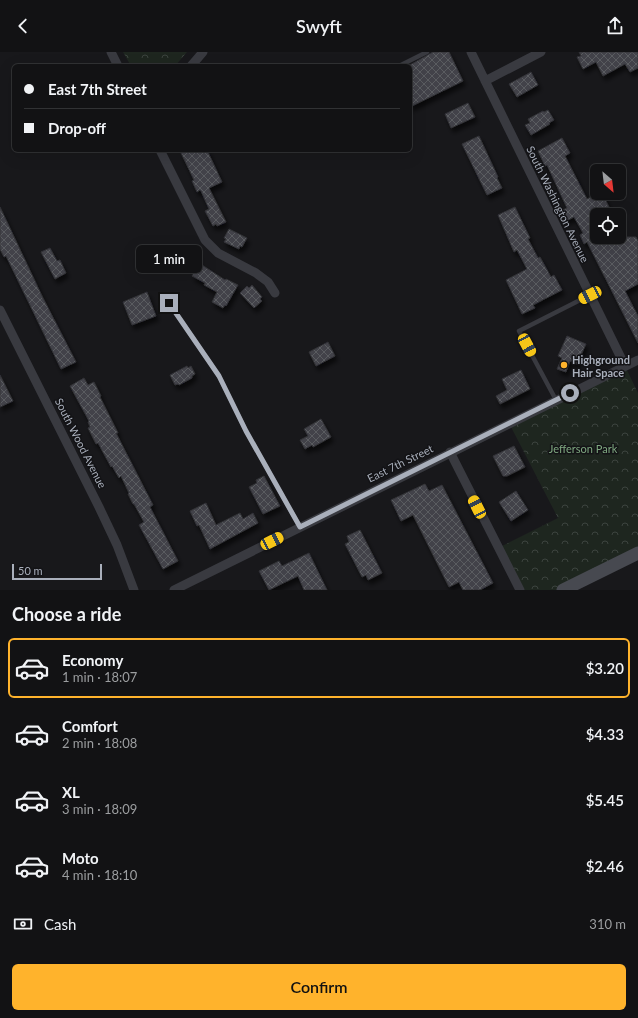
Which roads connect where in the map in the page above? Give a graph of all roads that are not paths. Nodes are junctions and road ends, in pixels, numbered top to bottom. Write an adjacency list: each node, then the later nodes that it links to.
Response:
1 (111, 52): 6 (street)
2 (203, 52): 7 (street)
3 (427, 52): 8 (lane)
4 (471, 52): 9 (street, South Washington Avenue)
5 (541, 52): 9 (street)
6 (117, 64)
7 (193, 64)
8 (403, 64)
9 (485, 80): 12 (street, South Washington Avenue)
10 (161, 152): 11 (street)
11 (275, 293)
12 (590, 295): 16 (street, South Washington Avenue); 17 (lane)
13 (169, 303): 19 (lane)
14 (0, 310): 21 (street, South Wood Avenue)
15 (638, 360): 16 (street, East 7th Street)
16 (625, 366): 17 (street, East 7th Street)
17 (556, 400): 18 (street, East 7th Street)
18 (450, 452): 19 (street, East 7th Street); 23 (street)
19 (300, 527): 22 (street, East 7th Street)
20 (638, 553): 24 (main road)
21 (134, 590)
22 (174, 590)
23 (520, 590)
24 (563, 590)

